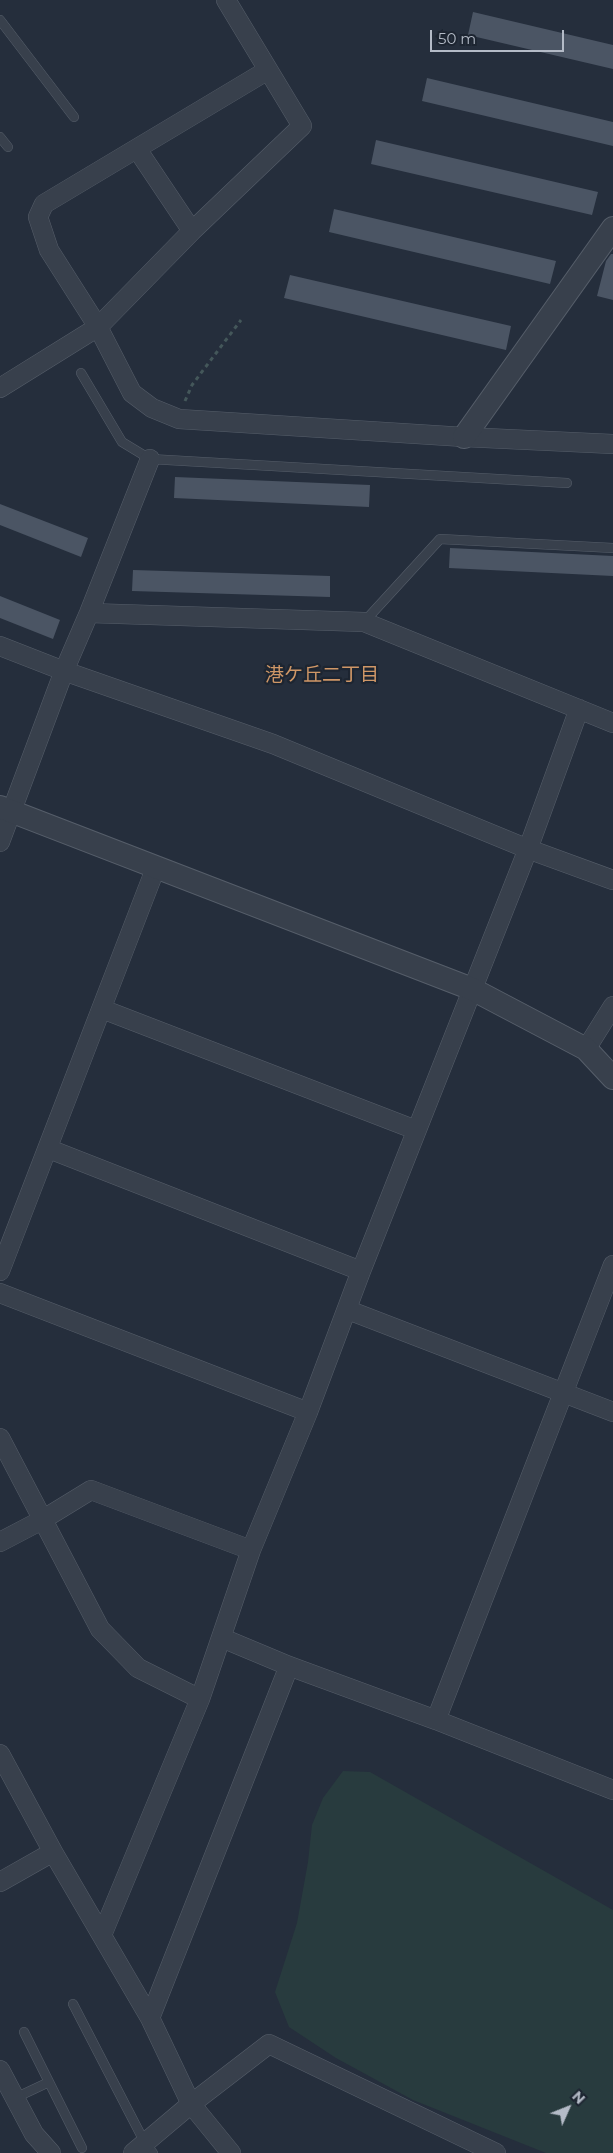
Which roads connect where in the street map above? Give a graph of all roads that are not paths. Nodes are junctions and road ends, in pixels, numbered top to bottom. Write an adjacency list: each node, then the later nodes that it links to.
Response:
1 (226, 0): 3 (street)
2 (0, 20): 4 (lane)
3 (268, 70): 7 (street); 9 (street)
4 (74, 117)
5 (0, 137): 6 (lane)
6 (8, 147)
7 (137, 149): 9 (street); 10 (street)
8 (613, 228): 13 (street)
9 (192, 231): 10 (street)
10 (98, 327): 12 (street); 13 (street)
11 (81, 373): 15 (lane)
12 (0, 388)
13 (464, 437): 14 (street)
14 (613, 444)
15 (150, 459): 16 (lane); 18 (street)
16 (567, 483)
17 (613, 548): 19 (lane)
18 (90, 613): 19 (street); 21 (street)
19 (364, 622): 22 (street)
20 (0, 646): 21 (street)
21 (64, 671): 24 (street); 26 (street)
22 (579, 710): 23 (street); 26 (street)
23 (613, 723)
24 (6, 809): 25 (street); 27 (street)
25 (0, 842)
26 (528, 849): 28 (street); 29 (street)
27 (156, 867): 29 (street); 30 (street)
28 (613, 880)
29 (472, 989): 32 (street); 34 (street)
30 (102, 1008): 34 (street); 35 (street)
31 (612, 1009): 32 (street)
32 (586, 1049): 33 (street)
33 (613, 1078)
34 (416, 1130): 38 (street)
35 (49, 1149): 37 (street); 38 (street)
36 (613, 1265): 41 (street)
37 (0, 1271)
38 (361, 1271): 40 (street)
39 (0, 1293): 42 (street)
40 (348, 1310): 41 (street); 42 (street)
41 (563, 1393): 43 (street); 51 (street)
42 (308, 1412): 47 (street)
43 (613, 1412)
44 (0, 1438): 45 (street)
45 (42, 1520): 46 (street); 47 (street); 50 (street)
46 (0, 1542)
47 (251, 1550): 48 (street)
48 (222, 1638): 49 (street); 50 (street)
49 (289, 1666): 51 (street); 58 (street)
50 (200, 1699): 56 (street)
51 (436, 1720): 53 (street)
52 (0, 1754): 54 (street)
53 (613, 1790)
54 (53, 1852): 55 (street); 56 (street)
55 (0, 1882)
56 (102, 1935): 58 (street)
57 (73, 2004): 65 (lane)
58 (150, 2018): 63 (street)
59 (24, 2032): 61 (lane)
60 (0, 2070): 62 (street)
61 (49, 2082): 62 (lane); 64 (lane)
62 (15, 2098): 66 (street)
63 (191, 2104): 65 (street); 67 (street); 68 (street)
64 (82, 2148)
65 (143, 2150)
66 (50, 2153)
67 (231, 2153)
68 (496, 2153)

